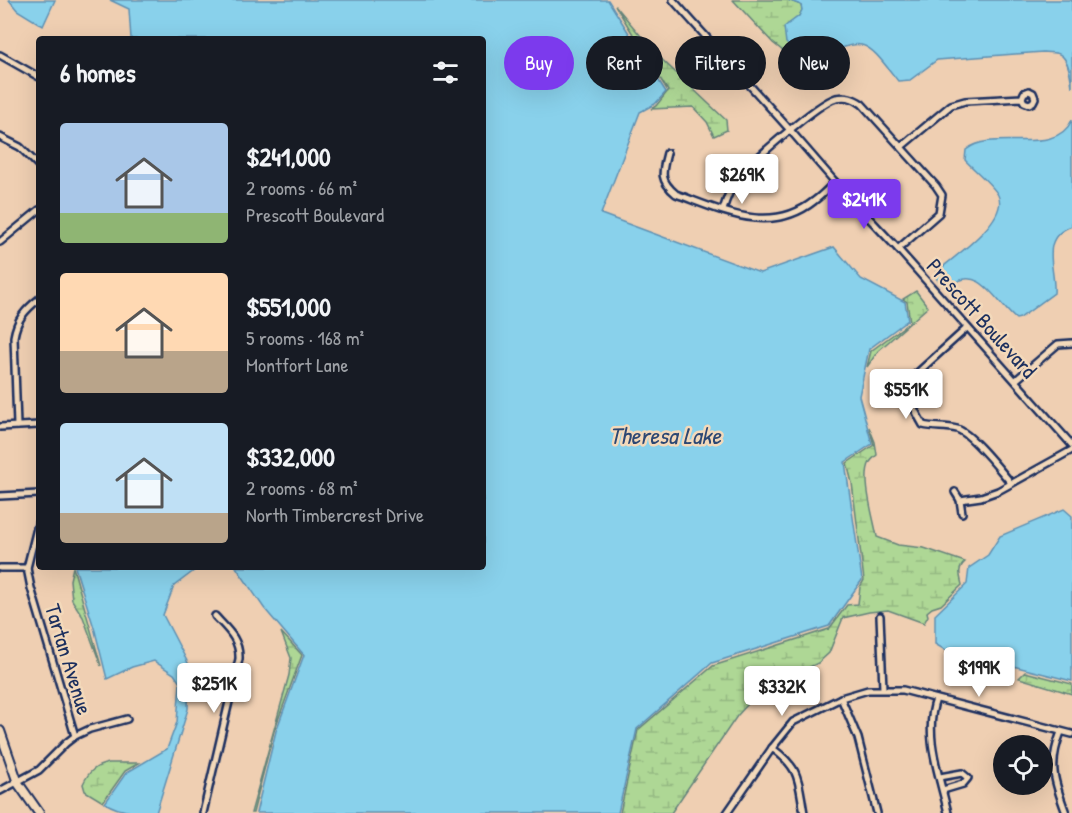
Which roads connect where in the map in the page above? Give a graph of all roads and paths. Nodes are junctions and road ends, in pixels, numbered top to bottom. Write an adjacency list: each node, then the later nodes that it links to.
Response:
1 (672, 0): 5 (street, Prescott Boulevard)
2 (0, 55): 3 (street)
3 (36, 75)
4 (1022, 98): 7 (street)
5 (790, 130): 7 (street); 10 (street, Prescott Boulevard); 11 (street)
6 (1, 140): 9 (street)
7 (901, 147): 14 (street)
8 (667, 153): 11 (street)
9 (36, 163)
10 (835, 182): 11 (street); 14 (street, Prescott Boulevard)
11 (723, 210)
12 (36, 212): 13 (street)
13 (0, 242)
14 (898, 249): 16 (street, Prescott Boulevard)
15 (36, 302): 20 (street)
16 (967, 328): 18 (street, Prescott Boulevard); 23 (street)
17 (1072, 343): 18 (street)
18 (1016, 380): 22 (street, Prescott Boulevard)
19 (36, 425): 20 (street)
20 (17, 426): 21 (street)
21 (0, 427)
22 (1072, 447): 23 (street)
23 (1011, 483): 27 (street)
24 (955, 492): 27 (street)
25 (36, 494): 26 (street)
26 (0, 496)
27 (960, 500): 28 (street)
28 (962, 513)
29 (36, 532): 31 (street, Tartan Avenue)
30 (0, 568): 31 (street)
31 (27, 568): 41 (street, Tartan Avenue)
32 (215, 616): 49 (street)
33 (880, 616): 34 (street)
34 (883, 689): 35 (street); 36 (street)
35 (842, 698): 42 (street); 52 (street)
36 (936, 699): 39 (street); 43 (street)
37 (128, 719): 41 (street)
38 (0, 730): 44 (street)
39 (1061, 732): 40 (street); 47 (street)
40 (1072, 734)
41 (75, 736): 44 (street)
42 (772, 748): 50 (street); 51 (street)
43 (940, 777): 45 (street); 45 (street)
44 (18, 783): 46 (street); 48 (street)
45 (943, 790): 53 (street)
46 (0, 791)
47 (1064, 812)
48 (39, 813)
49 (203, 813)
50 (727, 813)
51 (804, 813)
52 (877, 813)
53 (948, 813)

